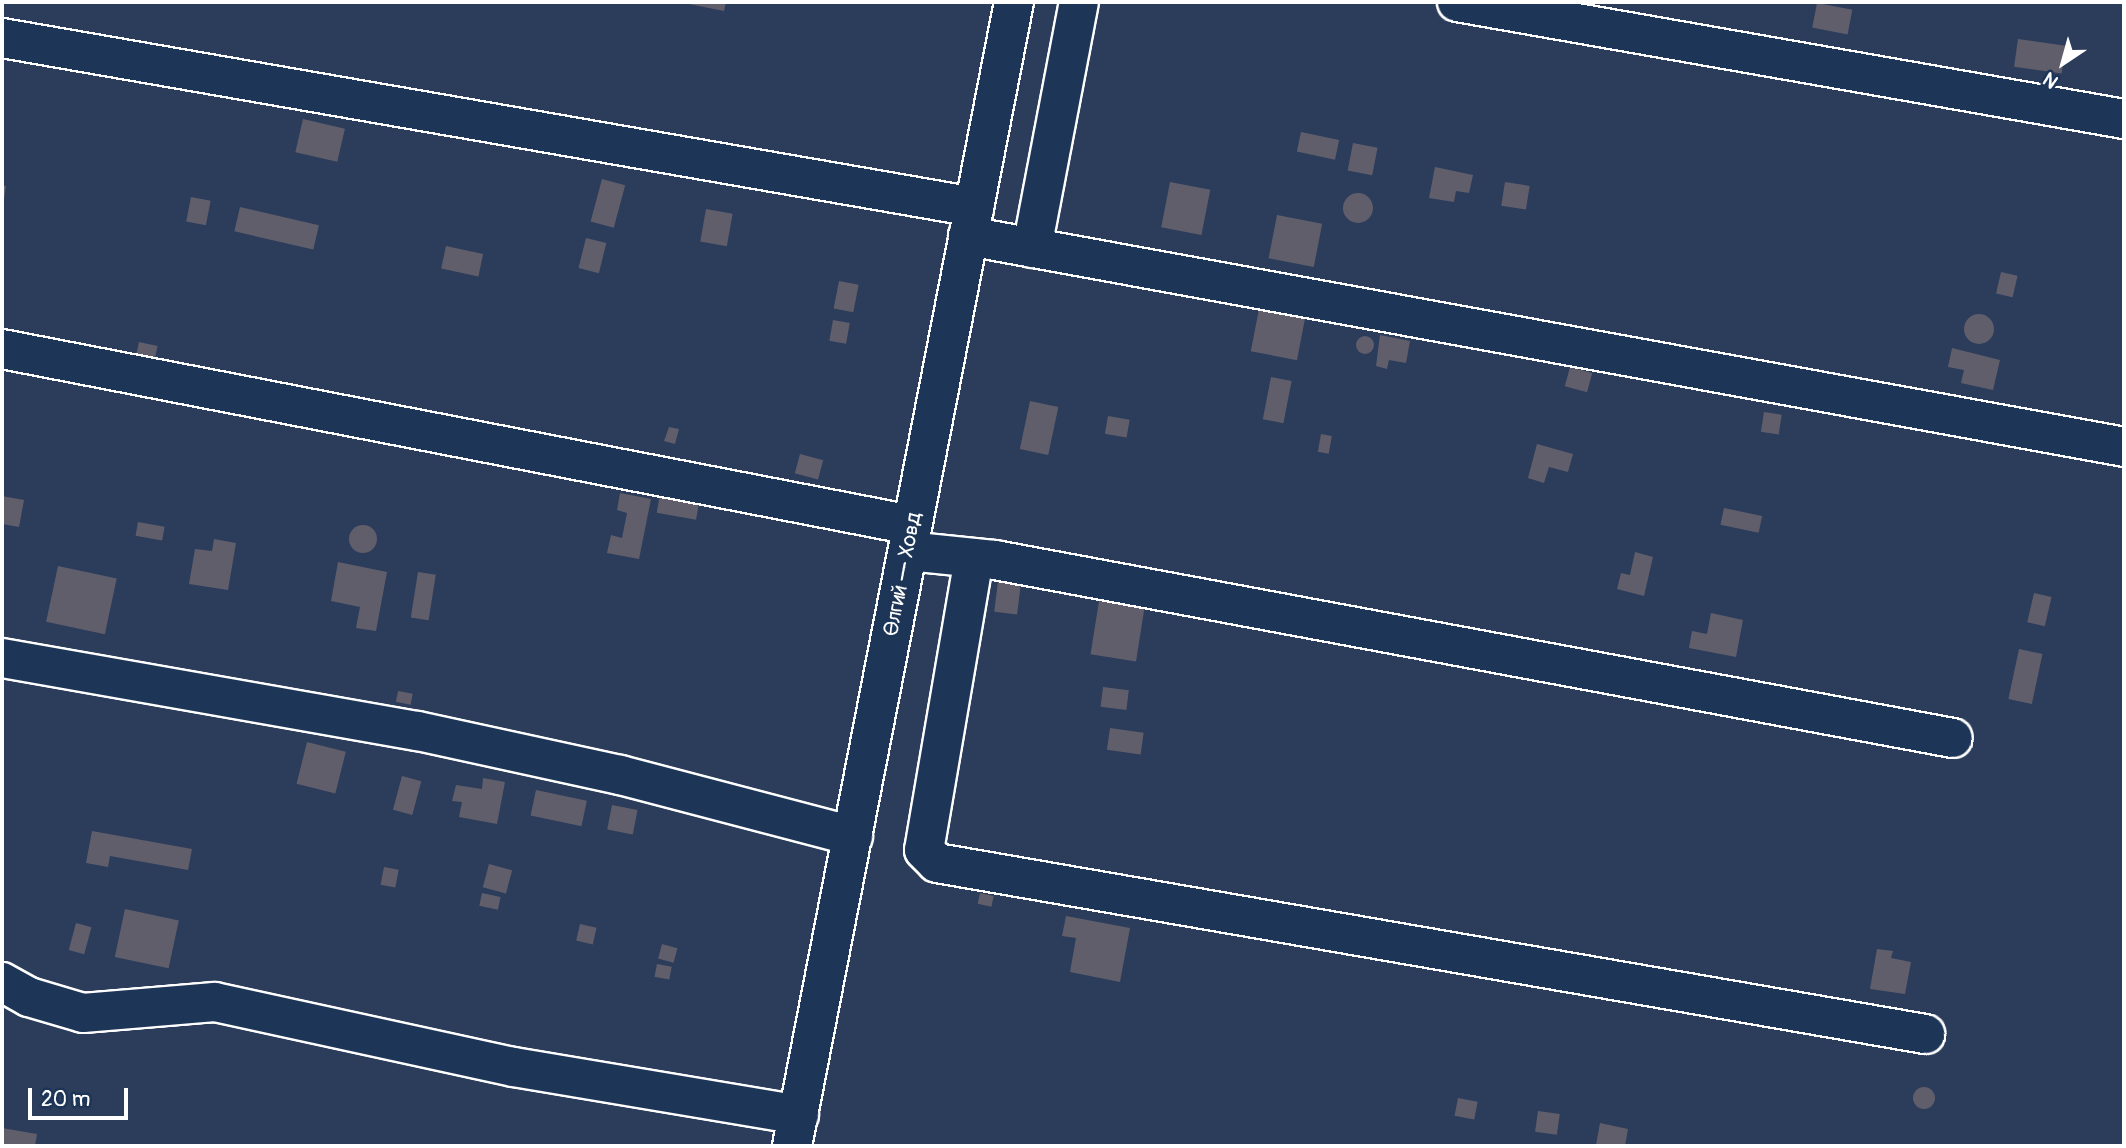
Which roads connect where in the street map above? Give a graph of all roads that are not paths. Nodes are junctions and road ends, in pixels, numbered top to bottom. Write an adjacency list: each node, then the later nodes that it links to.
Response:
1 (1014, 2): 6 (main road, Өлгий — Ховд)
2 (1079, 2): 7 (main road)
3 (1457, 2): 5 (main road)
4 (2, 38): 6 (main road)
5 (2124, 119)
6 (971, 222): 7 (main road); 10 (main road, Өлгий — Ховд)
7 (1032, 248): 9 (main road)
8 (2, 349): 10 (main road)
9 (2124, 447)
10 (910, 538): 11 (main road); 14 (main road, Өлгий — Ховд)
11 (974, 558): 13 (main road); 16 (main road)
12 (2, 657): 14 (main road)
13 (1953, 738)
14 (853, 836): 17 (main road, Өлгий — Ховд)
15 (2, 982): 17 (main road)
16 (1925, 1034)
17 (799, 1138)

